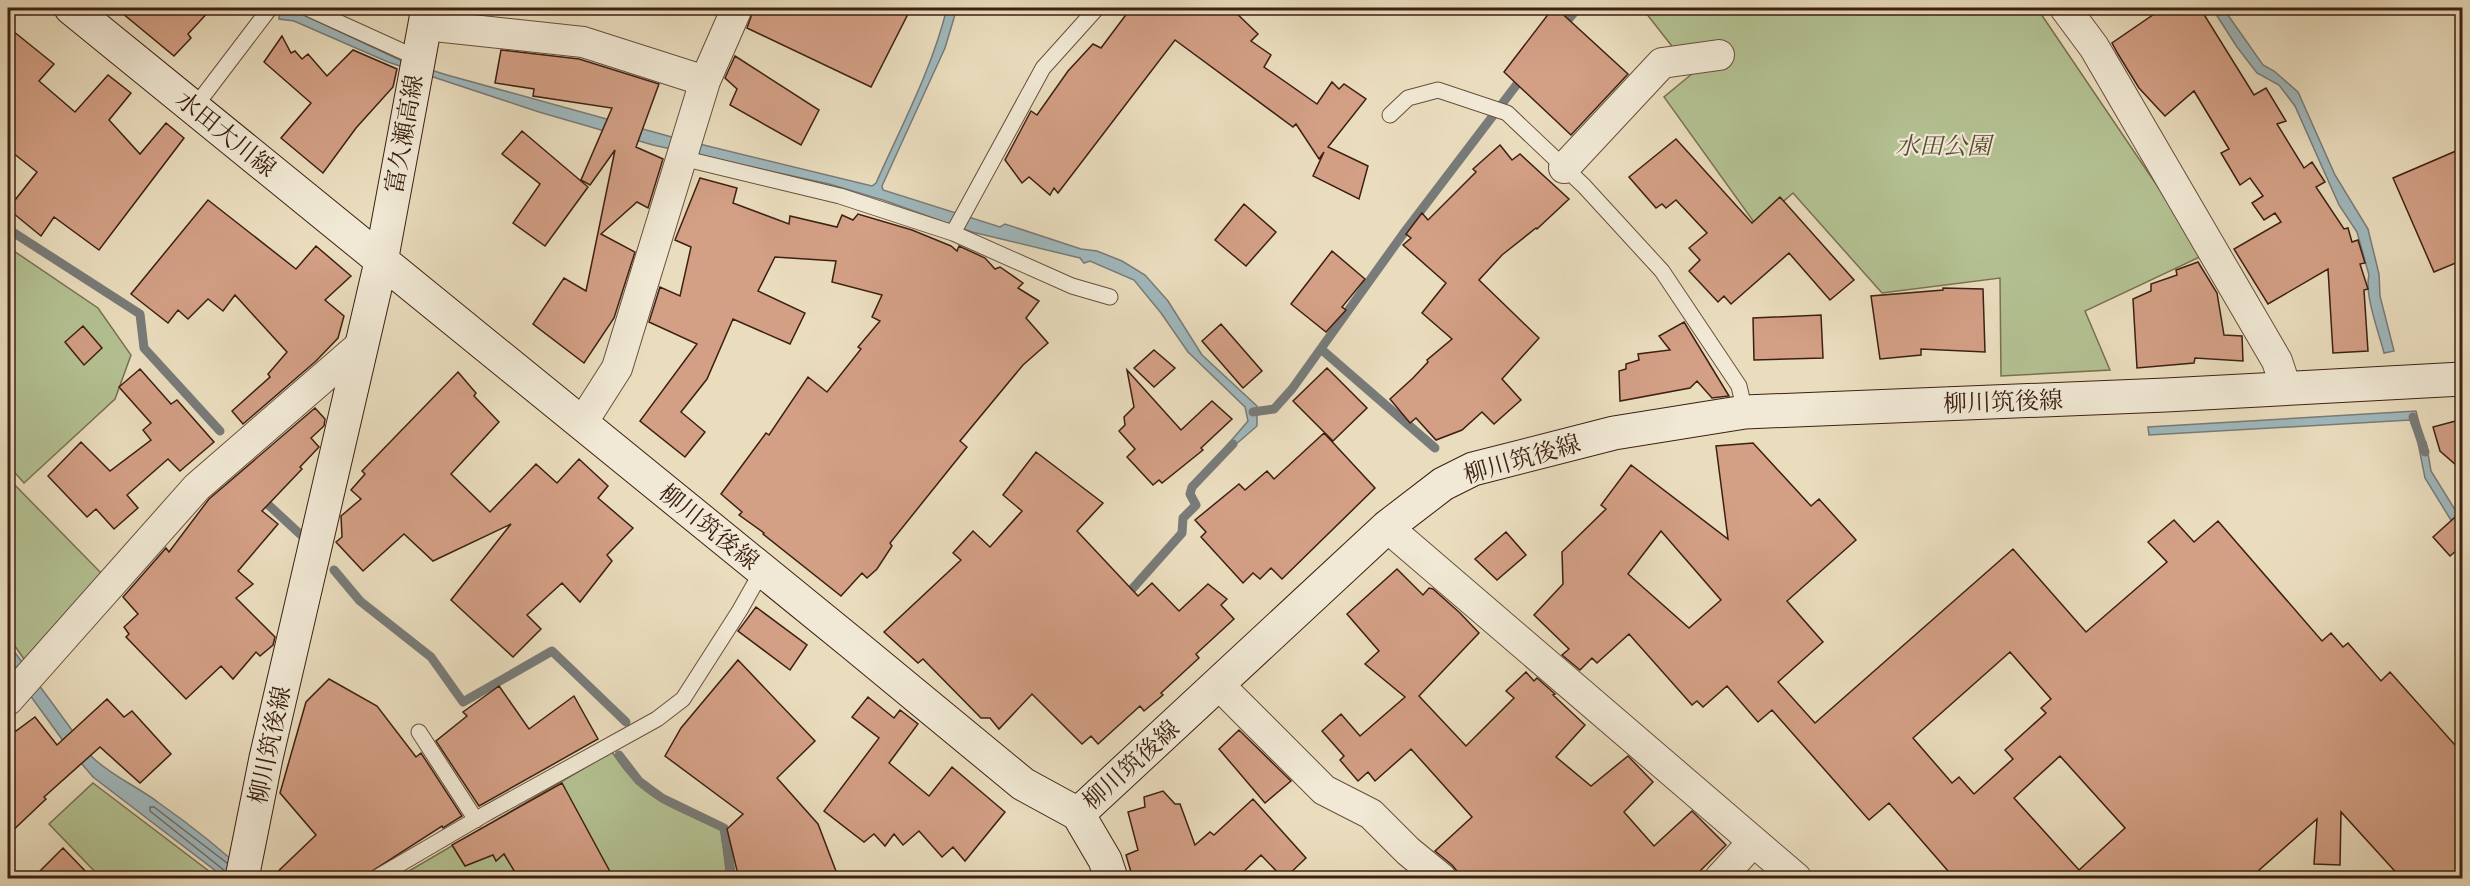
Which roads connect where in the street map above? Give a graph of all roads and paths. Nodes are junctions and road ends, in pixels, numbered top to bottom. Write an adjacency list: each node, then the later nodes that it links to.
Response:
1 (71, 8): 11 (main road, 水田大川線)
2 (270, 8): 11 (lane)
3 (307, 8): 9 (lane)
4 (737, 8): 10 (street)
5 (1097, 8): 15 (lane)
6 (2065, 8): 20 (street)
7 (426, 16): 9 (main road, 富久瀬高線); 10 (street)
8 (1719, 55): 14 (street)
9 (417, 58): 16 (main road, 富久瀬高線)
10 (705, 81): 13 (street)
11 (194, 108): 16 (main road, 水田大川線)
12 (1390, 115): 14 (lane)
13 (682, 158): 15 (lane); 22 (street)
14 (1564, 168): 21 (lane)
15 (953, 233): 17 (lane)
16 (381, 262): 18 (main road, 柳川筑後線); 22 (main road, 柳川筑後線)
17 (1110, 297)
18 (362, 344): 26 (street); 31 (main road, 柳川筑後線)
19 (2463, 379): 20 (main road, 柳川筑後線)
20 (2286, 388): 21 (main road, 柳川筑後線)
21 (1745, 412): 23 (main road, 柳川筑後線)
22 (582, 423): 24 (main road, 柳川筑後線)
23 (1388, 527): 25 (main road, 柳川筑後線); 30 (street)
24 (762, 571): 28 (main road, 柳川筑後線); 29 (lane)
25 (1219, 685): 28 (main road, 柳川筑後線); 34 (street)
26 (20, 686)
27 (419, 732): 29 (lane)
28 (1078, 814): 33 (main road)
29 (476, 820): 32 (lane)
30 (1752, 843): 35 (street); 36 (street)
31 (242, 874)
32 (376, 879)
33 (1111, 879)
34 (1442, 879)
35 (1720, 879)
36 (1796, 879)

